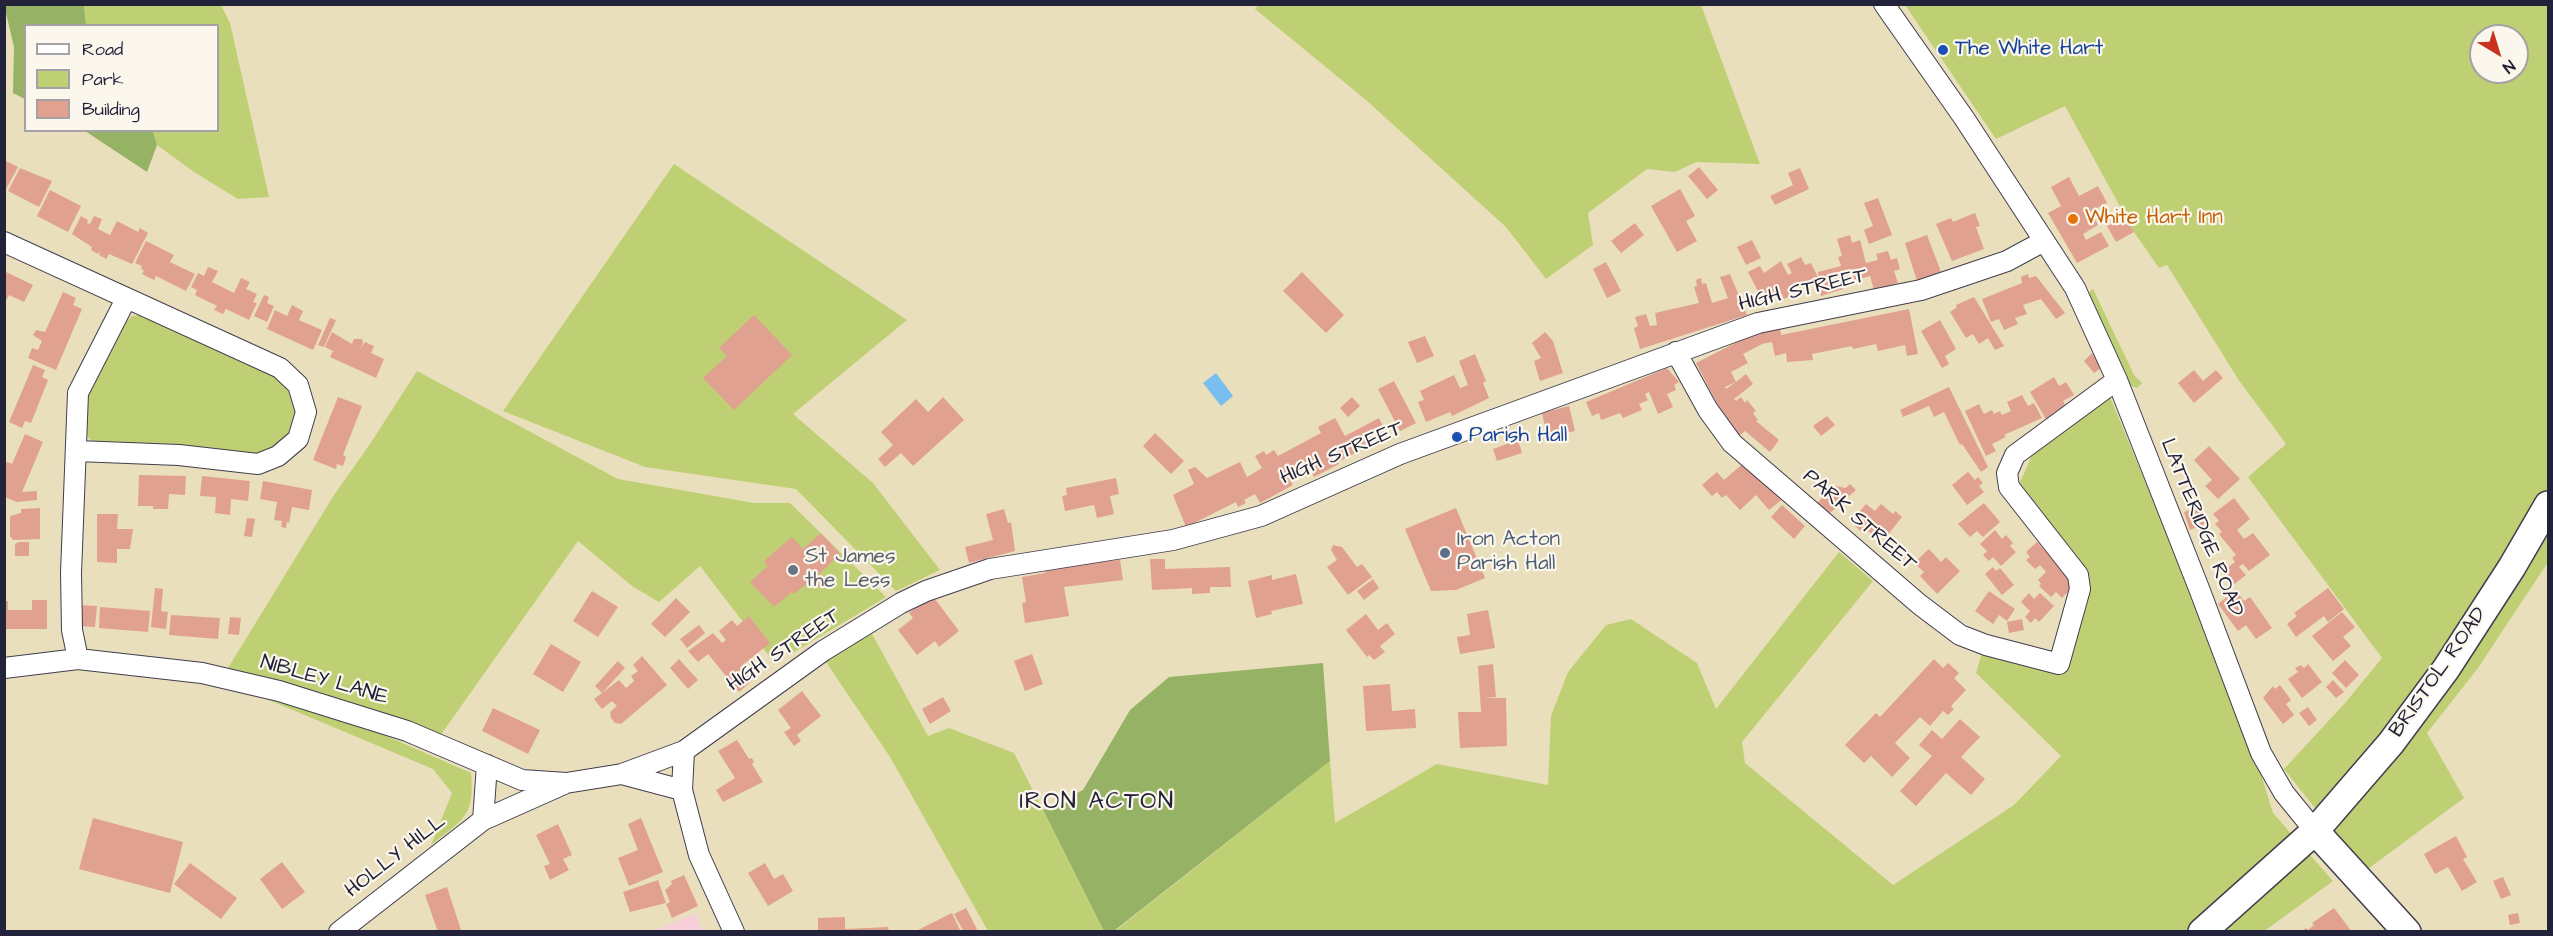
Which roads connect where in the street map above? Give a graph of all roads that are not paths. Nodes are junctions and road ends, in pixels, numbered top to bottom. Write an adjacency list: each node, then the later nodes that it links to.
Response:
1 (1884, 4): 2 (street, LATTERIDGE ROAD)
2 (2044, 241): 5 (street, HIGH STREET); 6 (street, LATTERIDGE ROAD)
3 (4, 242): 4 (street)
4 (126, 299): 7 (street); 7 (street)
5 (1676, 352): 6 (street, PARK STREET); 11 (street, HIGH STREET)
6 (2117, 380): 17 (street, LATTERIDGE ROAD)
7 (77, 451): 9 (street)
8 (2548, 505): 17 (main road, BRISTOL ROAD)
9 (78, 660): 10 (street, NIBLEY LANE); 12 (street, NIBLEY LANE)
10 (4, 668)
11 (684, 751): 13 (street, NIBLEY LANE); 15 (street)
12 (487, 765): 14 (street, NIBLEY LANE); 16 (street)
13 (622, 774): 14 (street, NIBLEY LANE); 15 (street, NIBLEY LANE)
14 (566, 783): 16 (street, HOLLY HILL)
15 (682, 790): 19 (street)
16 (483, 820): 18 (street, HOLLY HILL)
17 (2315, 831): 20 (main road, BRISTOL ROAD); 21 (main road)
18 (339, 932)
19 (734, 932)
20 (2202, 932)
21 (2407, 932)

